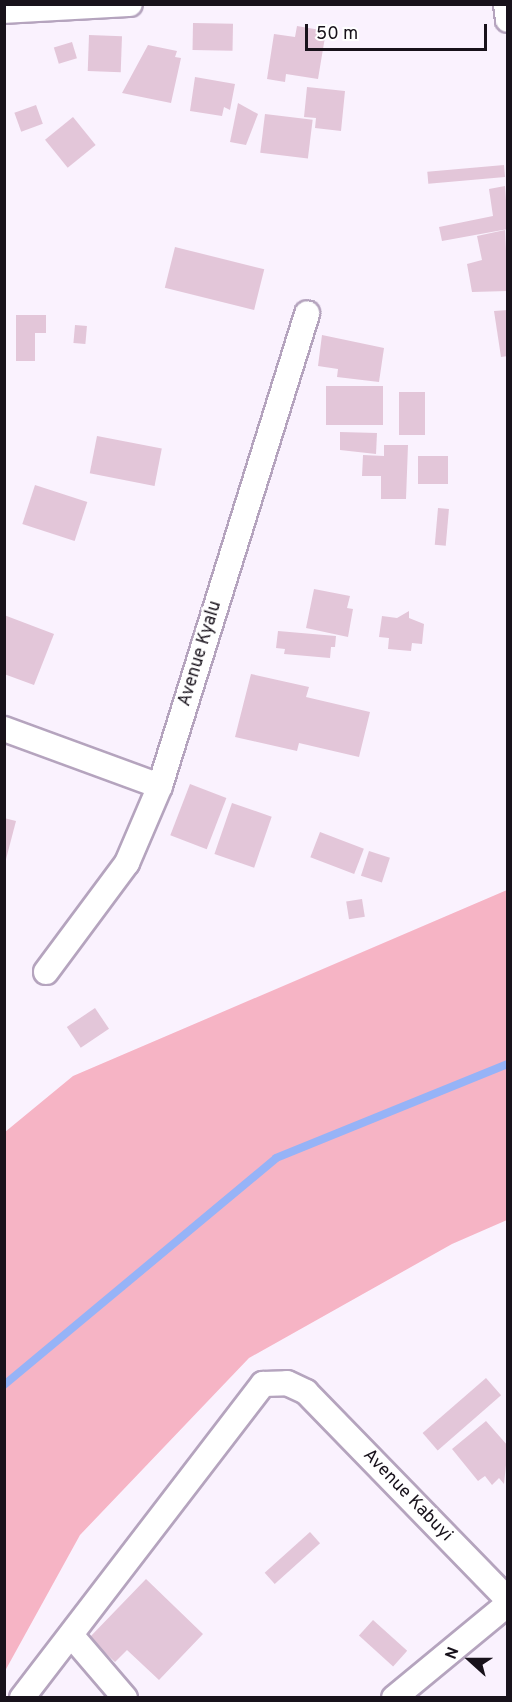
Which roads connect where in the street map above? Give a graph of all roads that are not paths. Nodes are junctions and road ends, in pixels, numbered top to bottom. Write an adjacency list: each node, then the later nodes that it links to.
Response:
1 (130, 4): 3 (street)
2 (506, 4): 4 (street)
3 (4, 11)
4 (507, 20)
5 (307, 313): 7 (street, Avenue Kyalu)
6 (4, 729): 7 (street)
7 (160, 786): 8 (street, Avenue Kyalu)
8 (46, 972)
9 (507, 1602): 10 (street, Avenue Kabuyi); 13 (street)
10 (70, 1635): 11 (street); 12 (street)
11 (22, 1698)
12 (125, 1698)
13 (394, 1698)

